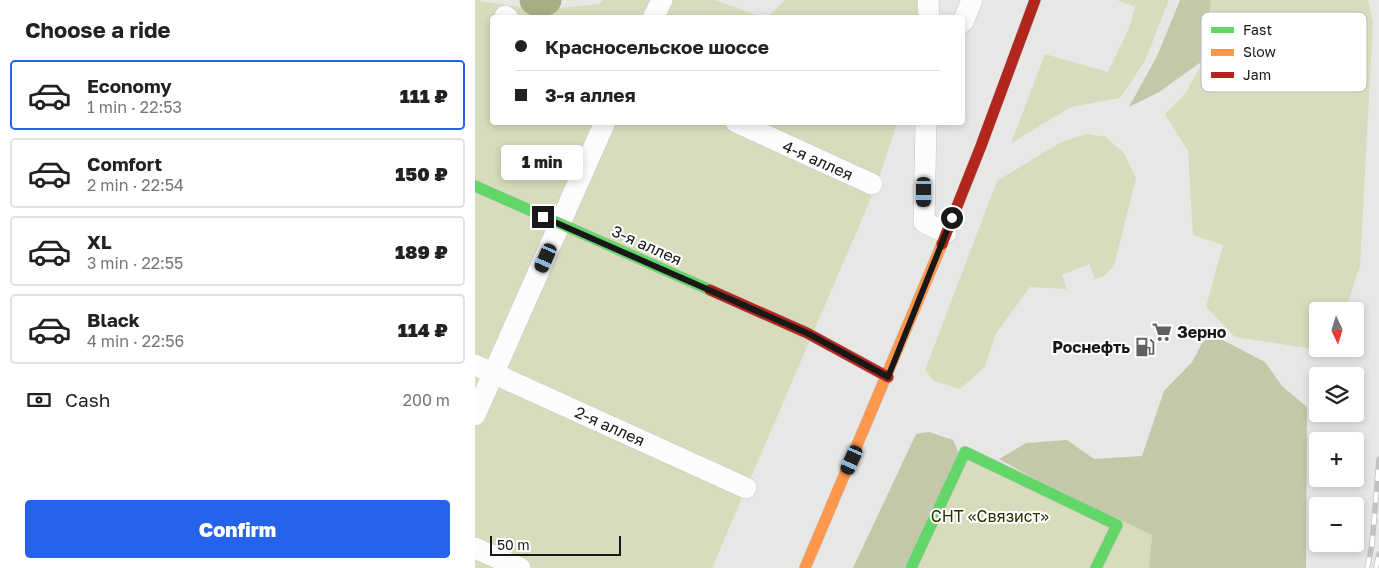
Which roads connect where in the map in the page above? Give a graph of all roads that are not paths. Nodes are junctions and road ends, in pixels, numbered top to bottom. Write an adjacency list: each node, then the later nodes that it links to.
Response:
1 (662, 0): 5 (street)
2 (928, 0): 6 (street)
3 (972, 0): 7 (street)
4 (1035, 0): 14 (main road)
5 (654, 15)
6 (929, 15)
7 (965, 17)
8 (604, 125): 13 (street)
9 (743, 125): 11 (street, 4-я аллея)
10 (926, 125): 14 (street)
11 (873, 184)
12 (475, 186): 13 (main road, 3-я аллея)
13 (561, 224): 16 (street); 17 (main road, 3-я аллея)
14 (946, 233): 17 (main road)
15 (475, 365): 16 (street, 2-я аллея)
16 (494, 374): 18 (street); 19 (street, 2-я аллея)
17 (888, 377): 22 (main road)
18 (475, 415)
19 (745, 488)
20 (475, 548): 21 (street)
21 (520, 568)
22 (805, 568)
23 (911, 568): 24 (main road)
24 (1096, 568)

